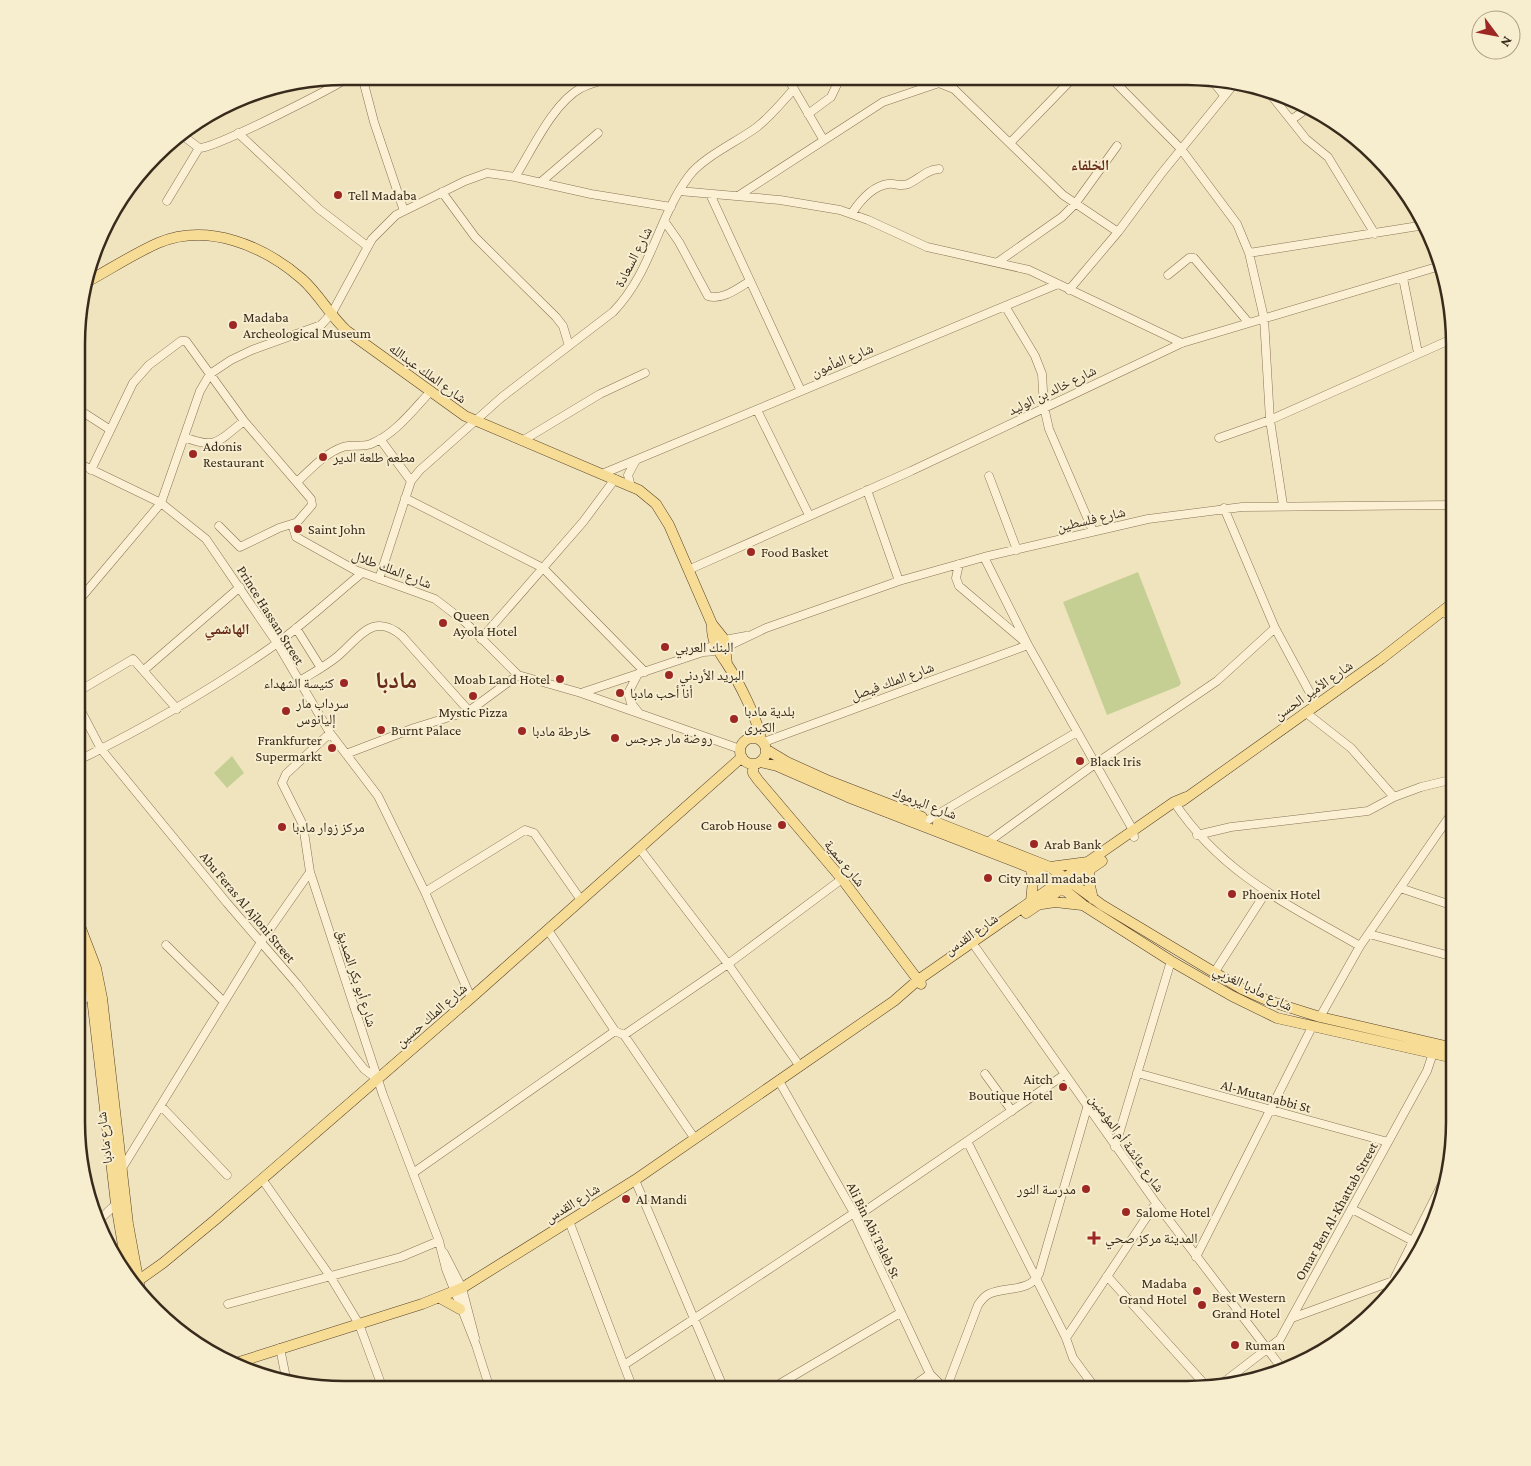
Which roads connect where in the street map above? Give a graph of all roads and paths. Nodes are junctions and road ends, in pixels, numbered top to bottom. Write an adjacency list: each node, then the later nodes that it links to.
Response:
1 (364, 85): 36 (street)
2 (590, 85): 27 (street)
3 (792, 85): 12 (street)
4 (837, 85): 16 (street)
5 (933, 85): 21 (street)
6 (944, 85): 22 (street)
7 (1066, 85): 22 (street)
8 (1118, 85): 25 (street)
9 (332, 86): 19 (street)
10 (1218, 87): 13 (street)
11 (1229, 88): 13 (street)
12 (794, 89): 16 (street); 29 (street, شارع السعادة)
13 (1224, 94): 25 (street)
14 (1276, 101): 17 (street)
15 (1302, 113): 17 (street)
16 (808, 114): 21 (street)
17 (1292, 120): 41 (street)
18 (598, 133): 28 (street)
19 (238, 134): 24 (street); 42 (street)
20 (187, 138): 24 (street)
21 (822, 139): 32 (street)
22 (1010, 143): 34 (street)
23 (1117, 146): 34 (street)
24 (200, 148): 33 (street)
25 (1181, 149): 40 (street); 43 (street)
26 (940, 169): 37 (street)
27 (516, 177): 28 (street); 30 (street)
28 (541, 182): 35 (street)
29 (679, 191): 31 (street); 35 (street, شارع السعادة)
30 (442, 192): 36 (street); 58 (street)
31 (710, 194): 32 (street); 49 (street)
32 (738, 196): 37 (street)
33 (167, 201)
34 (1075, 204): 40 (street); 44 (street)
35 (672, 206): 38 (street, شارع السعادة)
36 (404, 211): 42 (street)
37 (852, 213): 44 (street)
38 (665, 222): 49 (street); 58 (street, شارع السعادة)
39 (1417, 226): 41 (street)
40 (1118, 232): 51 (street)
41 (1375, 234): 43 (street)
42 (367, 246): 53 (street)
43 (1249, 253): 54 (street)
44 (998, 262): 50 (street)
45 (1434, 268): 48 (street, شارع خالد بن الوليد)
46 (1168, 275): 55 (street)
47 (94, 278): 53 (main road, شارع الملك عبدالله)
48 (1403, 278): 54 (street, شارع خالد بن الوليد); 59 (street)
49 (750, 281): 62 (street)
50 (1058, 284): 51 (street); 52 (street, شارع المأمون)
51 (1069, 290): 57 (street)
52 (1005, 306): 62 (street, شارع المأمون); 64 (street)
53 (332, 312): 61 (street); 63 (main road, شارع الملك عبدالله)
54 (1264, 318): 55 (street, شارع خالد بن الوليد); 68 (street)
55 (1248, 322): 57 (street, شارع خالد بن الوليد)
56 (1446, 342): 59 (street)
57 (1182, 343): 64 (street, شارع خالد بن الوليد)
58 (569, 346): 67 (street, شارع السعادة)
59 (1418, 354): 68 (street)
60 (645, 373): 74 (street)
61 (210, 374): 69 (street); 70 (street); 71 (street)
62 (801, 391): 65 (street, شارع المأمون)
63 (430, 392): 67 (main road, شارع الملك عبدالله); 73 (street)
64 (1044, 408): 84 (street, شارع خالد بن الوليد); 93 (street)
65 (757, 410): 75 (street, شارع المأمون); 90 (street)
66 (85, 413): 70 (street)
67 (474, 420): 74 (main road, شارع الملك عبدالله); 81 (street, شارع السعادة)
68 (1270, 420): 72 (street); 88 (street)
69 (244, 421): 71 (street); 82 (street)
70 (109, 429): 77 (street)
71 (184, 437): 86 (street)
72 (1218, 438)
73 (380, 439): 81 (street); 82 (street)
74 (522, 441): 78 (main road, شارع الملك عبدالله)
75 (636, 460): 78 (street, شارع المأمون); 83 (street)
76 (85, 467): 77 (street, Prince Hassan Street)
77 (91, 470): 86 (street, Prince Hassan Street)
78 (602, 474): 80 (main road, شارع الملك عبدالله)
79 (990, 476): 94 (street)
80 (615, 480): 83 (main road, شارع الملك عبدالله); 97 (street)
81 (411, 481): 85 (street)
82 (297, 482): 91 (street)
83 (631, 487): 98 (main road, شارع الملك عبدالله)
84 (867, 490): 90 (street, شارع خالد بن الوليد); 101 (street)
85 (405, 498): 97 (street); 100 (street)
86 (161, 503): 102 (street, Prince Hassan Street); 103 (street)
87 (1446, 505): 88 (street, شارع فلسطين)
88 (1283, 506): 89 (street, شارع فلسطين)
89 (1224, 508): 93 (street, شارع فلسطين); 108 (street)
90 (809, 515): 98 (street, شارع خالد بن الوليد)
91 (295, 523): 92 (street); 99 (street, شارع الملك طلال)
92 (219, 526)
93 (1093, 531): 94 (street, شارع فلسطين)
94 (1017, 550): 95 (street, شارع فلسطين)
95 (984, 558): 96 (street, شارع فلسطين); 112 (street)
96 (959, 564): 101 (street, شارع فلسطين); 112 (street)
97 (543, 568): 109 (street); 115 (street)
98 (688, 570): 111 (main road, شارع الملك عبدالله)
99 (362, 572): 100 (street, شارع الملك طلال); 107 (street)
100 (379, 579): 109 (street, شارع الملك طلال)
101 (899, 582): 111 (street, شارع فلسطين)
102 (240, 587): 110 (street, Prince Hassan Street); 114 (street)
103 (85, 593)
104 (1446, 608): 105 (main road, شارع الأمير الحسن)
105 (1441, 612): 106 (street); 120 (main road, شارع الأمير الحسن)
106 (1446, 613)
107 (296, 628): 110 (street); 113 (street)
108 (1276, 628): 120 (street); 134 (street)
109 (481, 639): 116 (street, شارع الملك طلال)
110 (277, 643): 117 (street, Prince Hassan Street); 121 (street)
111 (721, 645): 115 (street, شارع فلسطين); 128 (main road)
112 (1028, 645): 126 (street); 128 (street, شارع الملك فيصل)
113 (321, 668): 117 (street); 122 (street)
114 (144, 670): 118 (street); 121 (street)
115 (642, 673): 119 (street, شارع فلسطين); 124 (street)
116 (518, 675): 119 (street, شارع الملك طلال); 122 (street)
117 (298, 682): 127 (street, Prince Hassan Street)
118 (85, 687)
119 (582, 693): 124 (street, شارع الملك طلال)
120 (1316, 704): 123 (main road, شارع الأمير الحسن)
121 (177, 709): 129 (street)
122 (469, 711): 131 (street)
123 (1305, 712): 136 (street); 137 (main road, شارع الأمير الحسن)
124 (639, 713): 130 (street, شارع الملك طلال)
125 (85, 719): 129 (street, Abu Feras Al Ajloni Street)
126 (1077, 732): 134 (street); 138 (street)
127 (330, 733): 131 (street, Prince Hassan Street); 147 (street, شارع أبو بكر الصديق)
128 (764, 744): 130 (main road, شارع الملك حسين); 133 (main road); 138 (main road, شارع اليرموك)
129 (101, 749): 132 (street); 162 (street, Abu Feras Al Ajloni Street)
130 (741, 753): 133 (main road, شارع اليرموك); 143 (main road, شارع الملك حسين)
131 (346, 754): 151 (street, Prince Hassan Street)
132 (85, 757)
133 (757, 763): 146 (main road, شارع اليرموك); 148 (main road, شارع سمية)
134 (1095, 764): 140 (street); 142 (street)
135 (1446, 781): 136 (street)
136 (1394, 797): 141 (street)
137 (1175, 804): 140 (main road, شارع الأمير الحسن); 141 (street)
138 (928, 820): 142 (main road, شارع اليرموك)
139 (1446, 822): 150 (street)
140 (1134, 834): 144 (main road, شارع الأمير الحسن)
141 (1197, 835): 152 (street)
142 (988, 842): 145 (main road, شارع اليرموك)
143 (640, 849): 154 (main road, شارع الملك حسين); 169 (street)
144 (1090, 866): 145 (main road); 149 (main road, شارع الأمير الحسن); 153 (main road)
145 (1050, 867): 149 (main road, شارع اليرموك)
146 (1030, 868): 149 (main road, شارع اليرموك); 155 (main road)
147 (310, 872): 162 (street); 187 (street, شارع أبو بكر الصديق)
148 (842, 880): 169 (street); 171 (main road, شارع سمية)
149 (1064, 883): 153 (main road, شارع مأدبا الغربي); 155 (main road, شارع القدس); 157 (main road, شارع مأدبا الغربي)
150 (1400, 888): 156 (street); 159 (street)
151 (426, 892): 154 (street); 174 (street, Prince Hassan Street)
152 (1266, 892): 164 (street); 170 (street)
153 (1093, 899): 170 (main road, شارع مأدبا الغربي)
154 (581, 900): 158 (main road, شارع الملك حسين)
155 (1035, 903): 157 (main road); 160 (main road, شارع القدس)
156 (1446, 903)
157 (1083, 905): 167 (main road, شارع مأدبا الغربي)
158 (548, 930): 174 (main road, شارع الملك حسين); 178 (street)
159 (1369, 934): 164 (street); 166 (street)
160 (986, 937): 165 (main road, شارع القدس); 171 (main road, شارع القدس)
161 (85, 939): 197 (main road, شارع مادبا)
162 (261, 942): 175 (street); 187 (street, Abu Feras Al Ajloni Street)
163 (166, 945): 175 (street)
164 (1360, 946): 176 (street)
165 (976, 948): 171 (main road, شارع القدس); 186 (street, شارع عائشة أم المؤمنين)
166 (1446, 955)
167 (1171, 961): 177 (main road, شارع مأدبا الغربي); 184 (street)
168 (85, 963): 172 (main road, شارع مادبا)
169 (728, 964): 179 (street); 183 (street)
170 (1214, 973): 176 (main road, شارع مأدبا الغربي)
171 (920, 983): 183 (main road, شارع القدس)
172 (91, 989): 173 (street); 204 (main road, شارع مادبا)
173 (85, 998)
174 (471, 998): 187 (main road, شارع الملك حسين)
175 (224, 1002): 189 (street)
176 (1320, 1017): 180 (main road, شارع مأدبا الغربي)
177 (1312, 1027): 181 (main road, شارع مأدبا الغربي); 191 (street)
178 (615, 1031): 179 (street); 198 (street)
179 (624, 1035): 193 (street)
180 (1446, 1046)
181 (1433, 1053): 182 (main road, شارع مأدبا الغربي); 195 (street, Omar Ben Al-Khattab Street)
182 (1446, 1056)
183 (799, 1065): 188 (main road, شارع القدس)
184 (1137, 1073): 191 (street, Al-Mutanabbi St); 196 (street)
185 (985, 1074): 192 (street)
186 (1064, 1075): 190 (street, شارع عائشة أم المؤمنين); 192 (street)
187 (377, 1079): 198 (street, شارع أبو بكر الصديق); 200 (main road, شارع الملك حسين)
188 (780, 1081): 193 (main road, شارع القدس); 206 (street, Ali Bin Abi Taleb St)
189 (161, 1106): 197 (street); 199 (street)
190 (1087, 1108): 196 (street, شارع عائشة أم المؤمنين); 218 (street)
191 (1272, 1110): 195 (street, Al-Mutanabbi St); 211 (street)
192 (1012, 1111): 194 (street)
193 (695, 1139): 201 (main road, شارع القدس)
194 (968, 1142): 206 (street); 218 (street)
195 (1388, 1142): 205 (street, Omar Ben Al-Khattab Street)
196 (1115, 1147): 203 (street, شارع عائشة أم المؤمنين)
197 (121, 1170): 213 (main road, شارع مادبا)
198 (413, 1173): 210 (street, شارع أبو بكر الصديق)
199 (227, 1175)
200 (262, 1179): 215 (street); 217 (main road, شارع الملك حسين)
201 (635, 1180): 208 (main road, شارع القدس); 226 (street)
202 (1433, 1202): 209 (street)
203 (1156, 1203): 211 (street, شارع عائشة أم المؤمنين); 216 (street)
204 (116, 1204): 207 (street); 212 (main road, شارع مادبا)
205 (1352, 1209): 209 (street); 225 (street, Omar Ben Al-Khattab Street)
206 (855, 1215): 224 (street, Ali Bin Abi Taleb St); 226 (street)
207 (103, 1216)
208 (569, 1221): 220 (main road, شارع القدس); 234 (street)
209 (1413, 1242): 214 (street)
210 (439, 1243): 215 (street); 220 (street, شارع أبو بكر الصديق)
211 (1196, 1257): 231 (street, شارع عائشة أم المؤمنين)
212 (130, 1267)
213 (132, 1270)
214 (1397, 1272)
215 (330, 1276): 222 (street); 227 (street)
216 (1107, 1276): 228 (street); 238 (street)
217 (138, 1279)
218 (1036, 1279): 228 (street); 246 (street)
219 (1391, 1282): 225 (street)
220 (459, 1290): 221 (main road, شارع القدس); 223 (street, شارع أبو بكر الصديق); 229 (street, شارع أبو بكر الصديق)
221 (440, 1298): 223 (main road); 227 (main road, شارع القدس)
222 (228, 1304)
223 (460, 1309): 229 (street, شارع أبو بكر الصديق)
224 (900, 1313): 236 (street, Ali Bin Abi Taleb St); 243 (street)
225 (1292, 1318): 231 (street, Omar Ben Al-Khattab Street)
226 (694, 1320): 234 (street); 242 (street)
227 (360, 1324): 230 (main road, شارع القدس); 239 (street)
228 (1066, 1338): 247 (street)
229 (476, 1345): 240 (street, شارع أبو بكر الصديق)
230 (280, 1348): 232 (main road, شارع القدس); 235 (street)
231 (1267, 1351): 233 (street, شارع عائشة أم المؤمنين); 237 (street, Omar Ben Al-Khattab Street)
232 (244, 1360)
233 (1278, 1364)
234 (624, 1365): 241 (street)
235 (285, 1374)
236 (930, 1374): 244 (street); 245 (street, Ali Bin Abi Taleb St)
237 (1232, 1377)
238 (1201, 1380)
239 (380, 1381)
240 (487, 1381)
241 (630, 1381)
242 (721, 1381)
243 (785, 1381)
244 (920, 1381)
245 (937, 1381)
246 (948, 1381)
247 (1090, 1381)

